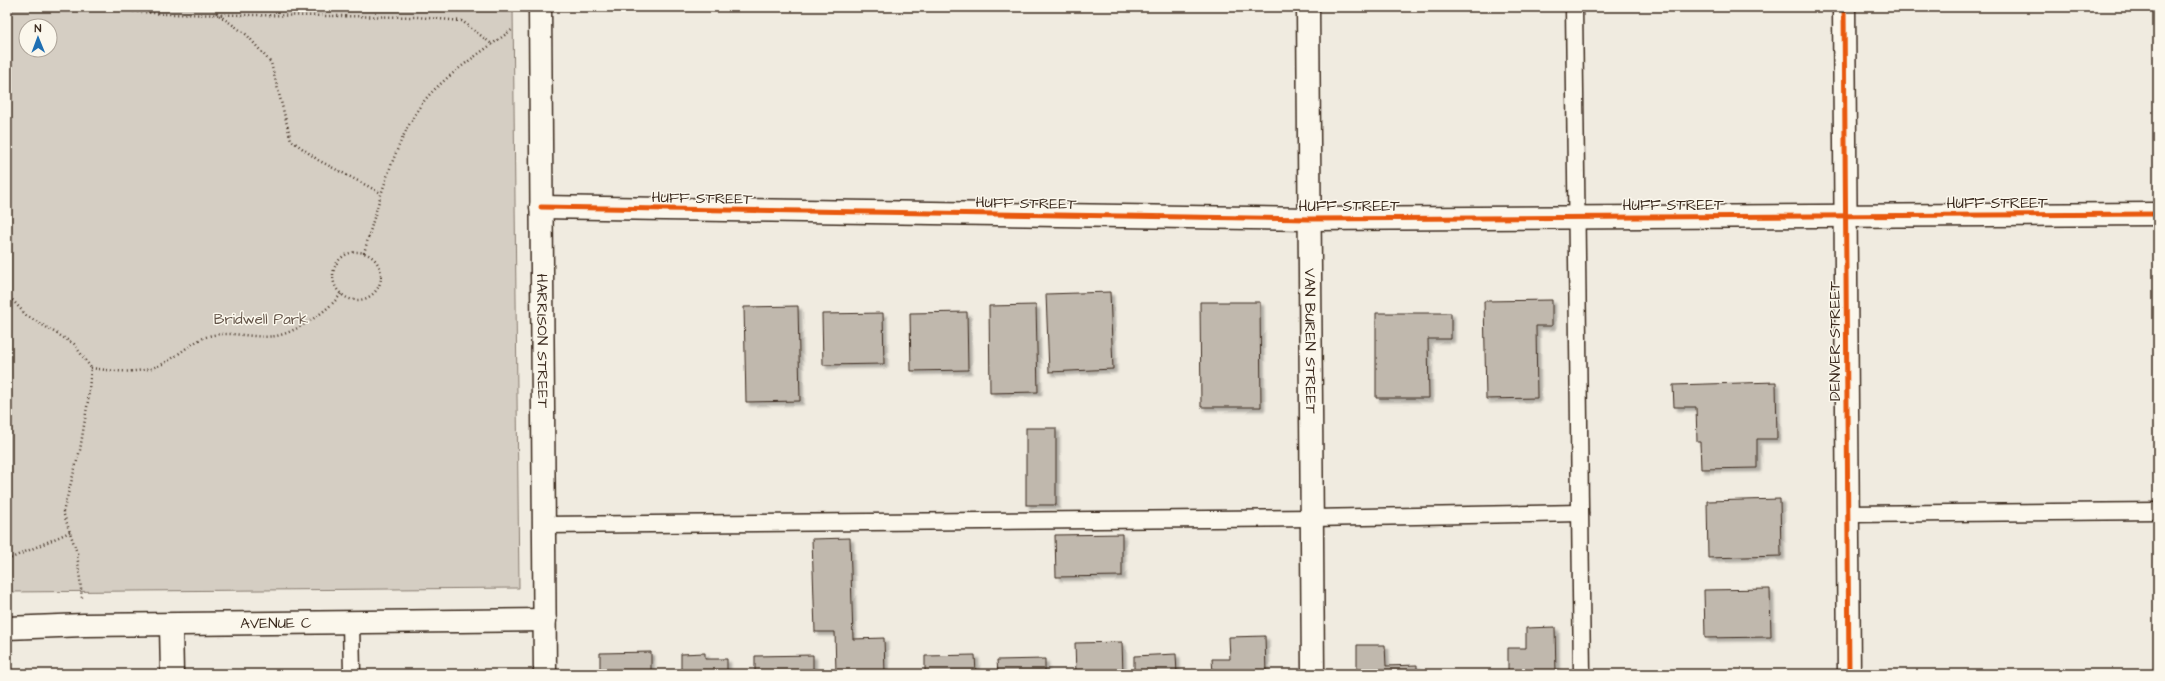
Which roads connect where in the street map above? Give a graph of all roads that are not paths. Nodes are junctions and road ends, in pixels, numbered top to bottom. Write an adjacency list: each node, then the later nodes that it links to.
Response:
1 (1308, 7): 9 (street, VAN BUREN STREET)
2 (1574, 7): 8 (lane)
3 (1844, 7): 7 (street, DENVER STREET)
4 (540, 8): 5 (street, HARRISON STREET)
5 (541, 207): 9 (street, HUFF STREET); 14 (street, HARRISON STREET)
6 (2158, 214): 7 (street, HUFF STREET)
7 (1846, 216): 8 (street, HUFF STREET); 12 (street, DENVER STREET)
8 (1576, 217): 9 (street, HUFF STREET); 11 (lane)
9 (1309, 219): 13 (street, VAN BUREN STREET)
10 (2158, 511): 12 (lane)
11 (1580, 513): 13 (lane); 23 (lane)
12 (1848, 514): 24 (street, DENVER STREET)
13 (1312, 518): 14 (lane); 22 (street, VAN BUREN STREET)
14 (544, 525): 15 (street, HARRISON STREET)
15 (545, 620): 16 (street, AVENUE C); 21 (street, HARRISON STREET)
16 (352, 622): 17 (street, AVENUE C); 20 (lane)
17 (171, 625): 18 (street, AVENUE C); 19 (street)
18 (7, 628)
19 (172, 674)
20 (352, 674)
21 (545, 674)
22 (1313, 674)
23 (1582, 674)
24 (1849, 674)

